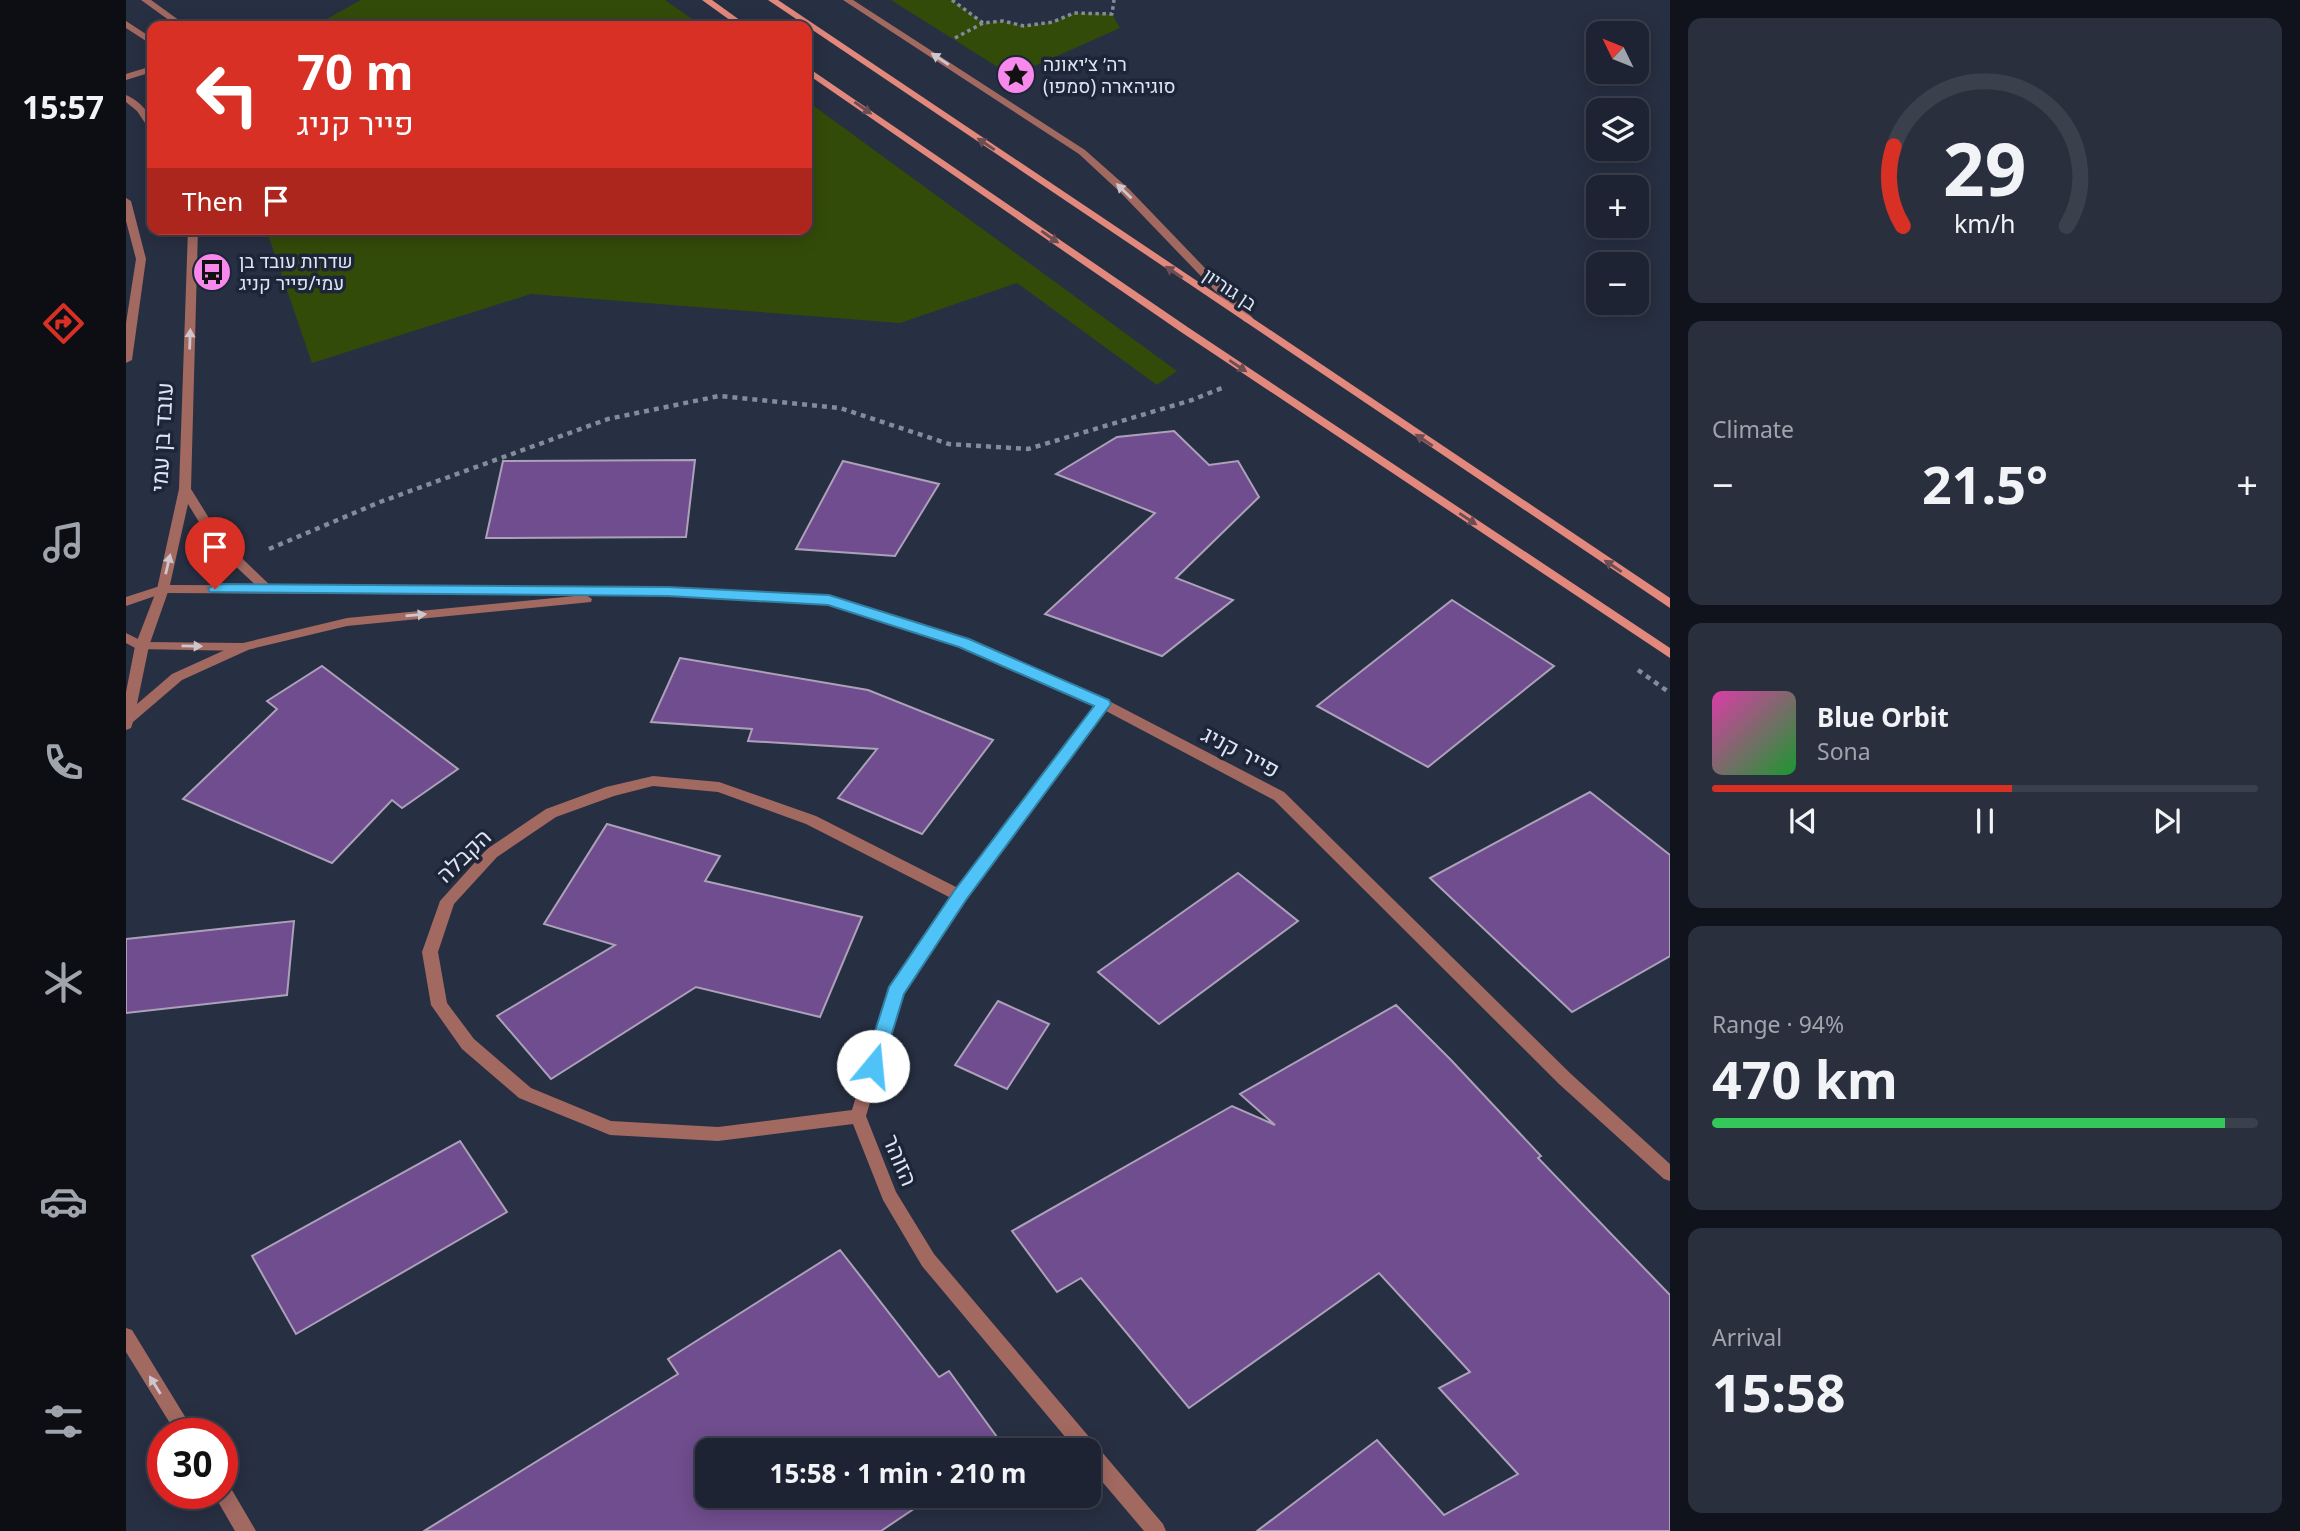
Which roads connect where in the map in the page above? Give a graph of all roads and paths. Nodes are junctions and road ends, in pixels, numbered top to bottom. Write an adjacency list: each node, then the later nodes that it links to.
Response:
1 (145, 0): 7 (street)
2 (706, 0): 8 (main road)
3 (772, 0): 9 (main road, בן גוריון, one-way to 3)
4 (847, 0): 14 (street)
5 (952, 0): 10 (path)
6 (1114, 0): 10 (path)
7 (176, 21)
8 (737, 21)
9 (803, 21)
10 (984, 23): 14 (path)
11 (126, 24): 13 (street)
12 (812, 27): 22 (main road, בן גוריון, one-way to 12)
13 (147, 39)
14 (928, 52): 22 (street, one-way to 14)
15 (147, 71): 17 (street)
16 (812, 73): 35 (main road, one-way to 35)
17 (126, 77)
18 (126, 98): 19 (street)
19 (147, 119)
20 (126, 201): 23 (street, עובד בן עמי)
21 (193, 235): 25 (street, עובד בן עמי, one-way to 21)
22 (1257, 328): 31 (main road, בן גוריון, one-way to 22)
23 (126, 360)
24 (1232, 384): 26 (path)
25 (185, 489): 26 (street); 27 (street, עובד בן עמי, one-way to 25)
26 (239, 562): 28 (street)
27 (163, 589): 28 (street, פייר קניג); 30 (street, פייר קניג); 33 (street, עובד בן עמי)
28 (268, 589): 29 (street, פייר קניג)
29 (668, 592): 34 (street, פייר קניג, one-way to 29); 36 (street, פייר קניג)
30 (126, 602)
31 (1670, 604)
32 (126, 637): 33 (street, פייר קניג)
33 (142, 646): 34 (street, פייר קניג, one-way to 34); 37 (street, עובד בן עמי)
34 (243, 647): 37 (street)
35 (1670, 654)
36 (1104, 704): 38 (street, הזוהר); 40 (street, פייר קניג)
37 (127, 722)
38 (960, 896): 39 (street, הזוהר); 39 (street, הקבלה)
39 (858, 1116): 45 (street, הזוהר)
40 (1670, 1174)
41 (126, 1336): 42 (street, one-way to 41)
42 (177, 1418)
43 (232, 1509): 44 (street)
44 (246, 1531)
45 (1156, 1531)

